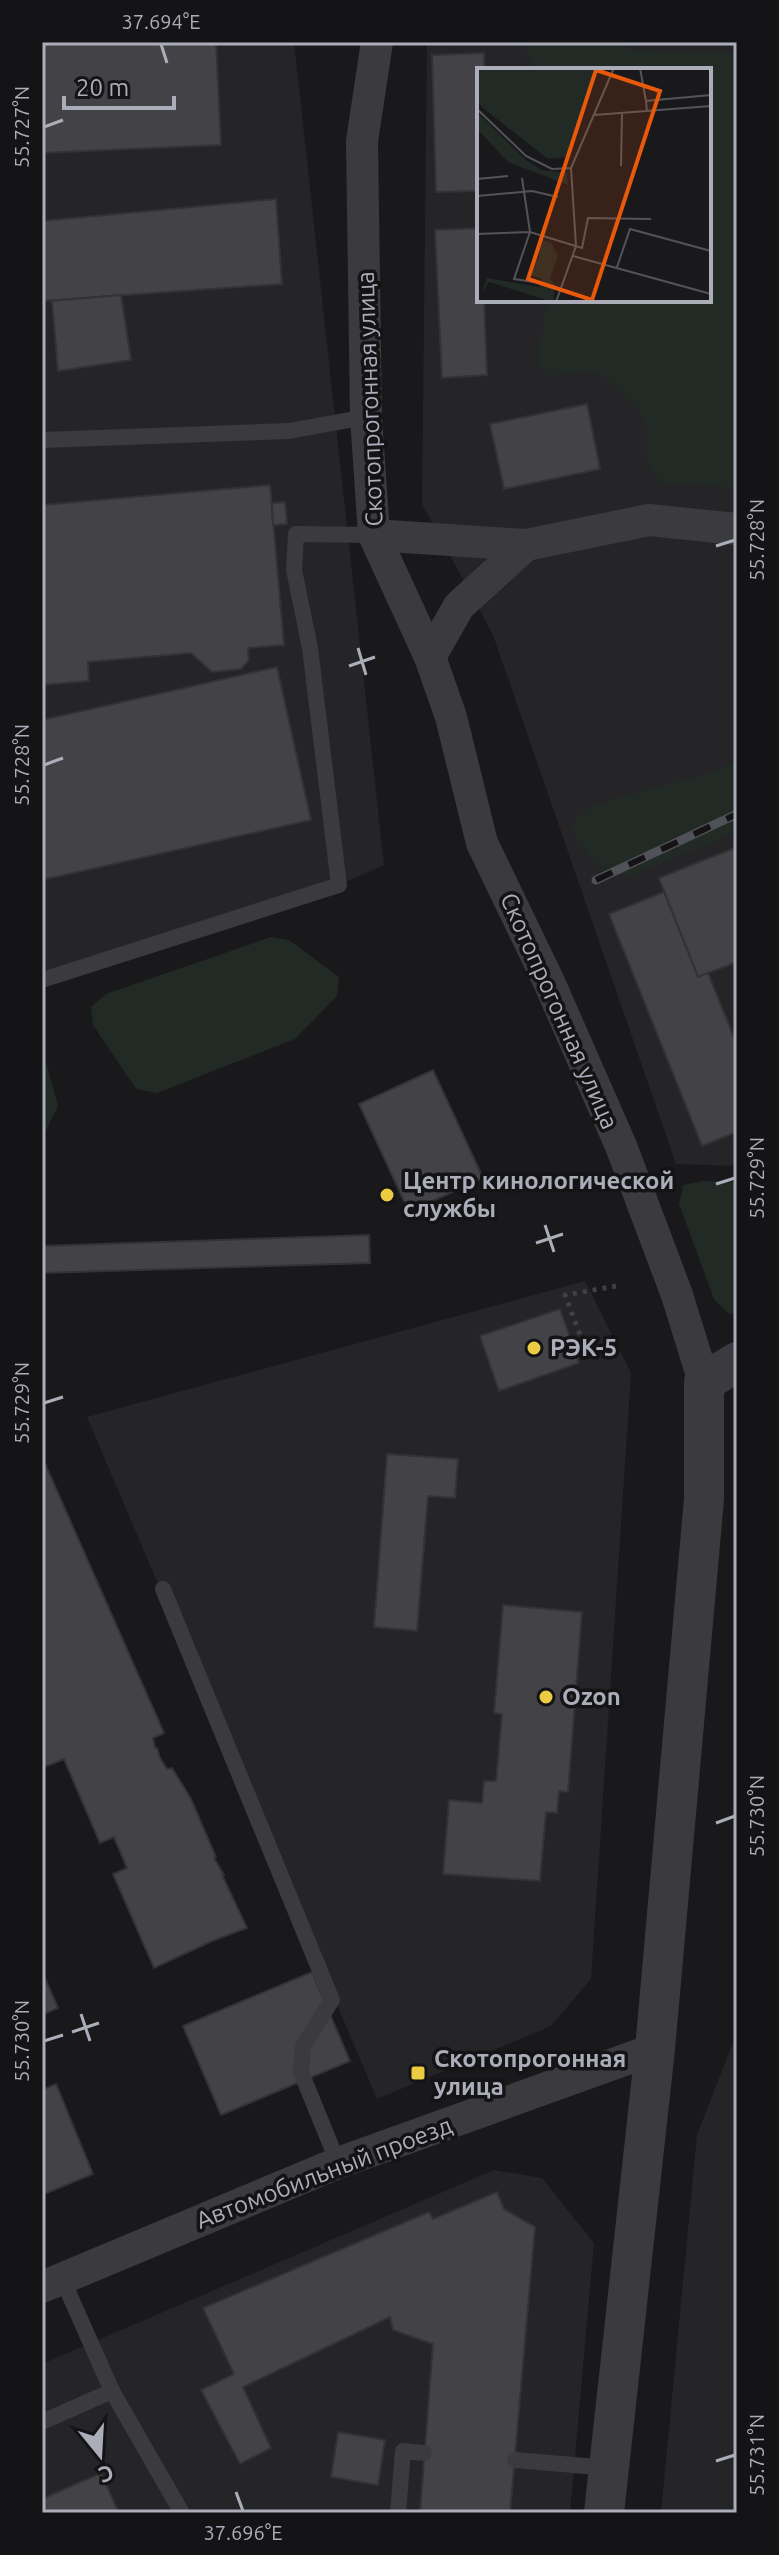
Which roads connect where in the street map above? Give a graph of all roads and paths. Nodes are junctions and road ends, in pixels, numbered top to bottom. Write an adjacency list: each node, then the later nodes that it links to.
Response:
1 (377, 42): 2 (street, Скотопрогонная улица)
2 (366, 417): 3 (lane); 5 (street, Скотопрогонная улица)
3 (42, 440)
4 (737, 529): 6 (street)
5 (374, 535): 6 (street); 7 (street, Скотопрогонная улица); 8 (lane)
6 (526, 545): 7 (street)
7 (430, 657): 11 (street, Скотопрогонная улица)
8 (42, 980)
9 (616, 1286): 10 (path)
10 (587, 1353)
11 (720, 1372): 13 (street, Скотопрогонная улица)
12 (163, 1589): 14 (lane)
13 (655, 2049): 14 (street, Автомобильный проезд); 20 (street, Скотопрогонная улица)
14 (338, 2163): 15 (street, Автомобильный проезд)
15 (52, 2283): 16 (lane)
16 (112, 2391): 17 (lane); 21 (lane)
17 (42, 2422)
18 (424, 2453): 22 (lane)
19 (515, 2460): 20 (lane)
20 (609, 2468): 23 (street, Скотопрогонная улица)
21 (182, 2513)
22 (398, 2513)
23 (604, 2513)

